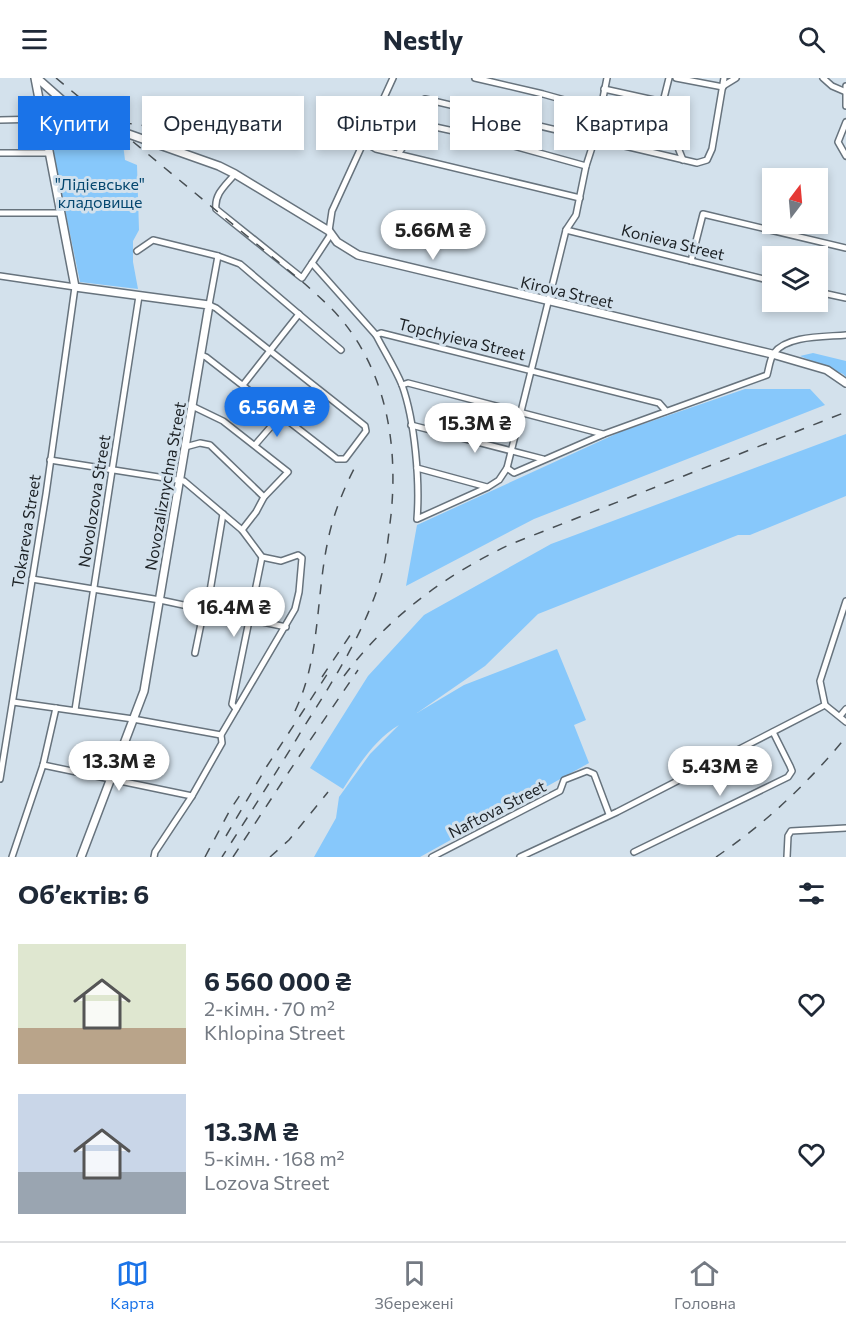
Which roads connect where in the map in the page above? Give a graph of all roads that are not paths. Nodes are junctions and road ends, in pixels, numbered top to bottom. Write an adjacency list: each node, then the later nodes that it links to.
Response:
1 (36, 78): 13 (main road); 14 (main road, Kirova Street)
2 (393, 78): 15 (street)
3 (475, 78): 19 (street)
4 (607, 78): 11 (street)
5 (669, 78): 18 (street)
6 (676, 78): 10 (street)
7 (724, 78): 10 (street)
8 (736, 78): 10 (street)
9 (823, 78): 12 (street)
10 (723, 86): 37 (street)
11 (604, 89): 16 (street); 17 (street)
12 (846, 90): 21 (street)
13 (39, 96)
14 (58, 96)
15 (385, 96)
16 (603, 96)
17 (636, 96)
18 (664, 96)
19 (554, 98)
20 (438, 102): 25 (street)
21 (846, 106)
22 (0, 120): 23 (street)
23 (18, 120)
24 (846, 122): 36 (street)
25 (554, 129)
26 (130, 135): 39 (main road, Kirova Street)
27 (48, 150): 34 (main road)
28 (360, 150): 44 (street)
29 (380, 150): 35 (street)
30 (591, 150): 38 (street)
31 (643, 150): 37 (street)
32 (679, 150): 37 (street)
33 (0, 153): 34 (street)
34 (49, 153): 42 (main road)
35 (398, 154): 38 (street); 40 (street)
36 (846, 156)
37 (683, 160)
38 (586, 166): 40 (street)
39 (235, 174): 44 (main road, Kirova Street); 49 (street)
40 (580, 198): 43 (street)
41 (0, 213): 42 (street)
42 (60, 213): 52 (main road)
43 (567, 230): 48 (street, Konieva Street); 56 (street)
44 (330, 232): 49 (street); 56 (main road, Kirova Street)
45 (846, 248): 48 (street)
46 (137, 250): 47 (street)
47 (218, 256): 57 (street, Novozaliznychna Street); 58 (street)
48 (691, 261): 51 (street, Konieva Street)
49 (312, 263): 59 (street, Topchyieva Street)
50 (0, 276): 52 (street)
51 (762, 279)
52 (75, 287): 54 (main road); 79 (street, Tokareva Street)
53 (828, 294): 55 (street)
54 (139, 296): 57 (main road); 82 (street, Novolozova Street)
55 (846, 298)
56 (548, 301): 63 (main road, Kirova Street); 65 (street)
57 (209, 305): 62 (street); 64 (main road, Novozaliznychna Street)
58 (299, 314): 61 (street); 62 (street)
59 (376, 335): 65 (street, Topchyieva Street); 68 (street)
60 (846, 335): 63 (street)
61 (341, 350)
62 (270, 351): 67 (street); 72 (street)
63 (772, 354): 66 (main road, Kirova Street); 70 (street)
64 (201, 355): 67 (street); 69 (main road, Novozaliznychna Street)
65 (531, 371): 70 (street, Topchyieva Street); 71 (street)
66 (846, 383)
67 (243, 385): 72 (street)
68 (402, 385): 71 (street); 73 (street)
69 (192, 406): 75 (street); 76 (main road, Novozaliznychna Street)
70 (666, 411): 74 (street)
71 (521, 412): 74 (street); 77 (street)
72 (281, 415): 75 (street)
73 (411, 426): 77 (street); 80 (street)
74 (604, 434): 78 (street)
75 (255, 445): 85 (street)
76 (185, 447): 83 (main road, Novozaliznychna Street); 85 (street)
77 (511, 451): 78 (street); 81 (street)
78 (544, 459): 81 (street)
79 (50, 460): 82 (street); 89 (street, Tokareva Street)
80 (417, 468): 84 (street); 84 (street)
81 (507, 468): 84 (street)
82 (112, 469): 83 (street); 90 (street, Novolozova Street)
83 (180, 479): 86 (street); 91 (main road, Novozaliznychna Street)
84 (488, 487)
85 (264, 497): 87 (street)
86 (223, 514): 87 (street); 93 (street)
87 (242, 530): 88 (street)
88 (262, 557): 94 (street); 95 (street)
89 (32, 579): 90 (street); 97 (street, Tokareva Street)
90 (93, 589): 91 (street); 102 (street, Novolozova Street)
91 (159, 600): 93 (street); 104 (main road, Novozaliznychna Street)
92 (846, 602): 98 (street)
93 (205, 609): 94 (street); 96 (street)
94 (250, 618): 95 (street); 100 (street)
95 (286, 627): 100 (street)
96 (195, 652)
97 (13, 702): 99 (street); 110 (street, Tokareva Street)
98 (825, 705): 103 (street); 106 (street)
99 (57, 708): 102 (street); 108 (street)
100 (236, 709): 107 (street)
101 (846, 709): 103 (street)
102 (75, 710): 104 (street)
103 (840, 716): 105 (street)
104 (134, 719): 107 (street); 109 (main road, Novozaliznychna Street)
105 (846, 722)
106 (773, 732): 112 (street); 114 (street)
107 (221, 735): 111 (street)
108 (43, 765): 109 (street); 115 (street)
109 (111, 778): 111 (street); 116 (main road, Novozaliznychna Street)
110 (0, 779)
111 (192, 796): 117 (street)
112 (609, 814): 118 (street, Naftova Street); 119 (street)
113 (846, 828): 120 (street)
114 (634, 852)
115 (12, 857)
116 (81, 857)
117 (154, 857)
118 (432, 857)
119 (520, 857)
120 (787, 857)

